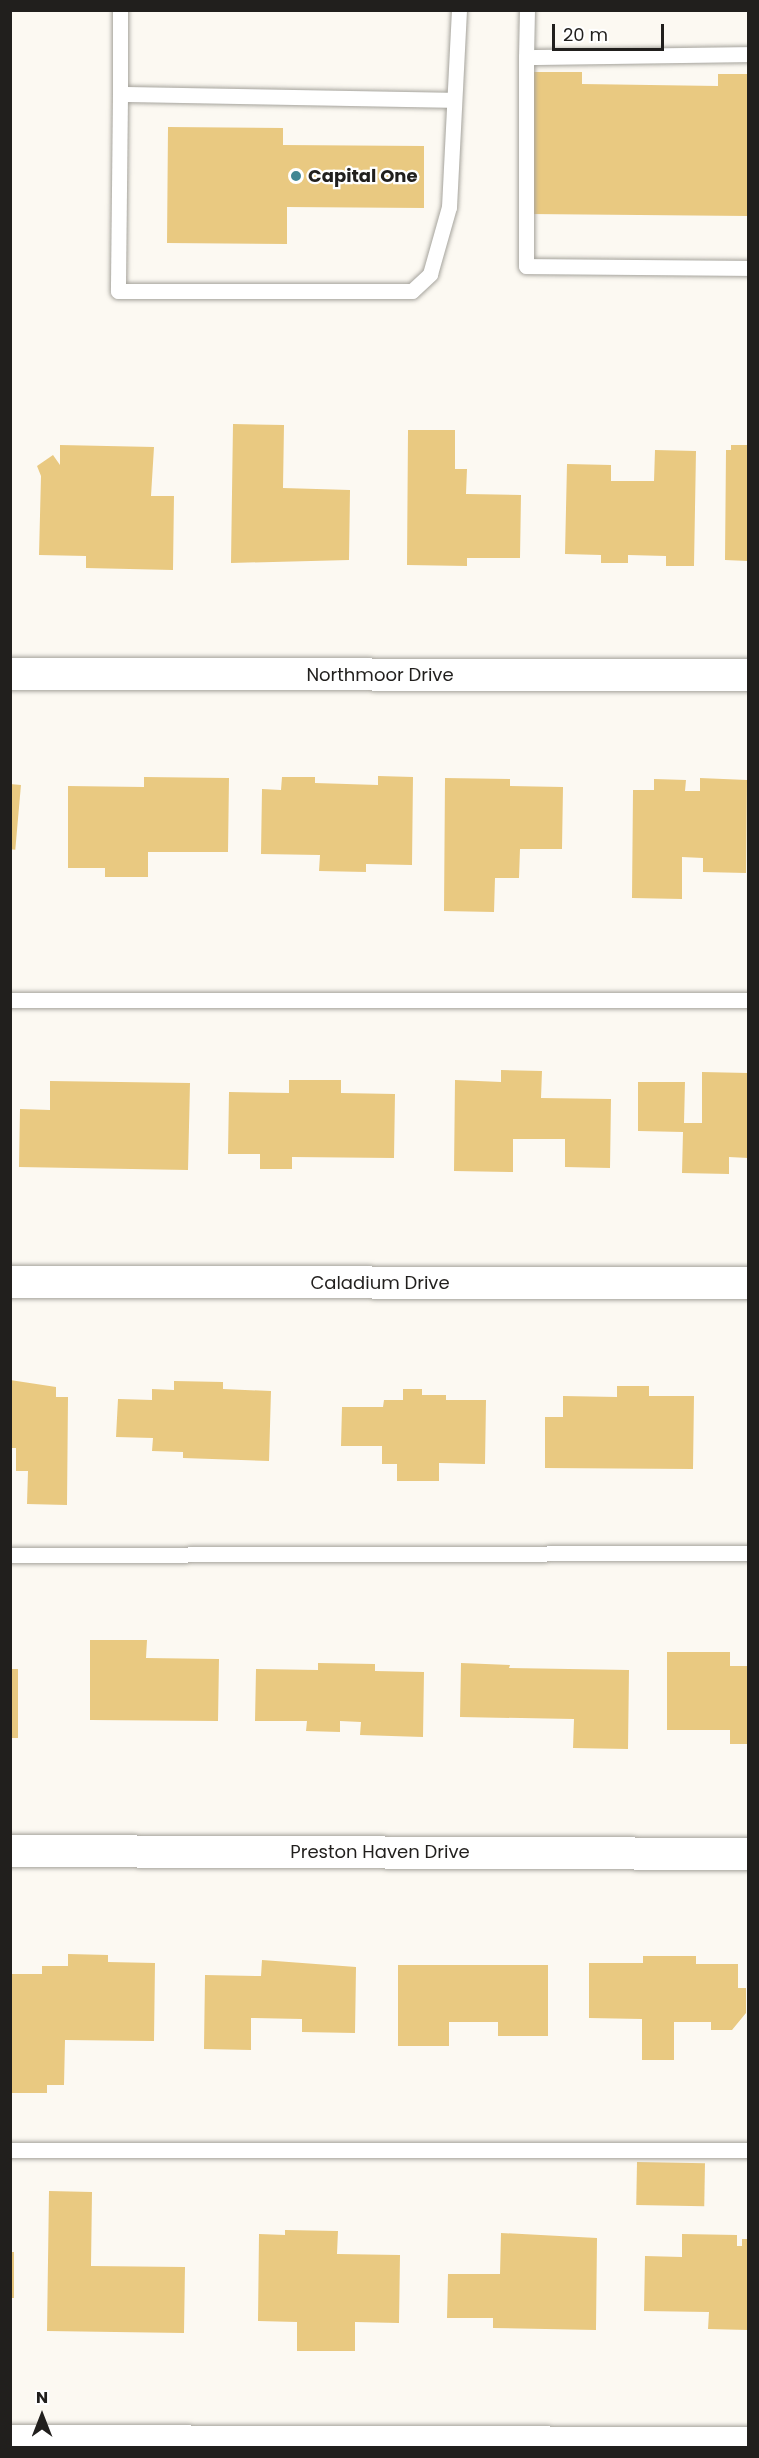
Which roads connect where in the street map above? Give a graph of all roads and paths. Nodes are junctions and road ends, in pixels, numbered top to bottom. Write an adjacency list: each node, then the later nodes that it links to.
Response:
1 (120, 10): 6 (lane)
2 (459, 10): 7 (lane)
3 (527, 10): 5 (lane)
4 (748, 54): 5 (lane)
5 (526, 57): 8 (lane)
6 (120, 94): 7 (lane); 7 (lane)
7 (454, 100)
8 (748, 268)
9 (10, 674): 10 (street, Northmoor Drive)
10 (748, 675)
11 (10, 1000): 12 (lane)
12 (748, 1000)
13 (10, 1282): 14 (street, Caladium Drive)
14 (748, 1283)
15 (748, 1553): 16 (lane)
16 (10, 1555)
17 (10, 1851): 18 (street, Preston Haven Drive)
18 (748, 1854)
19 (10, 2150): 20 (lane)
20 (748, 2150)
21 (10, 2441): 22 (street)
22 (748, 2443)

